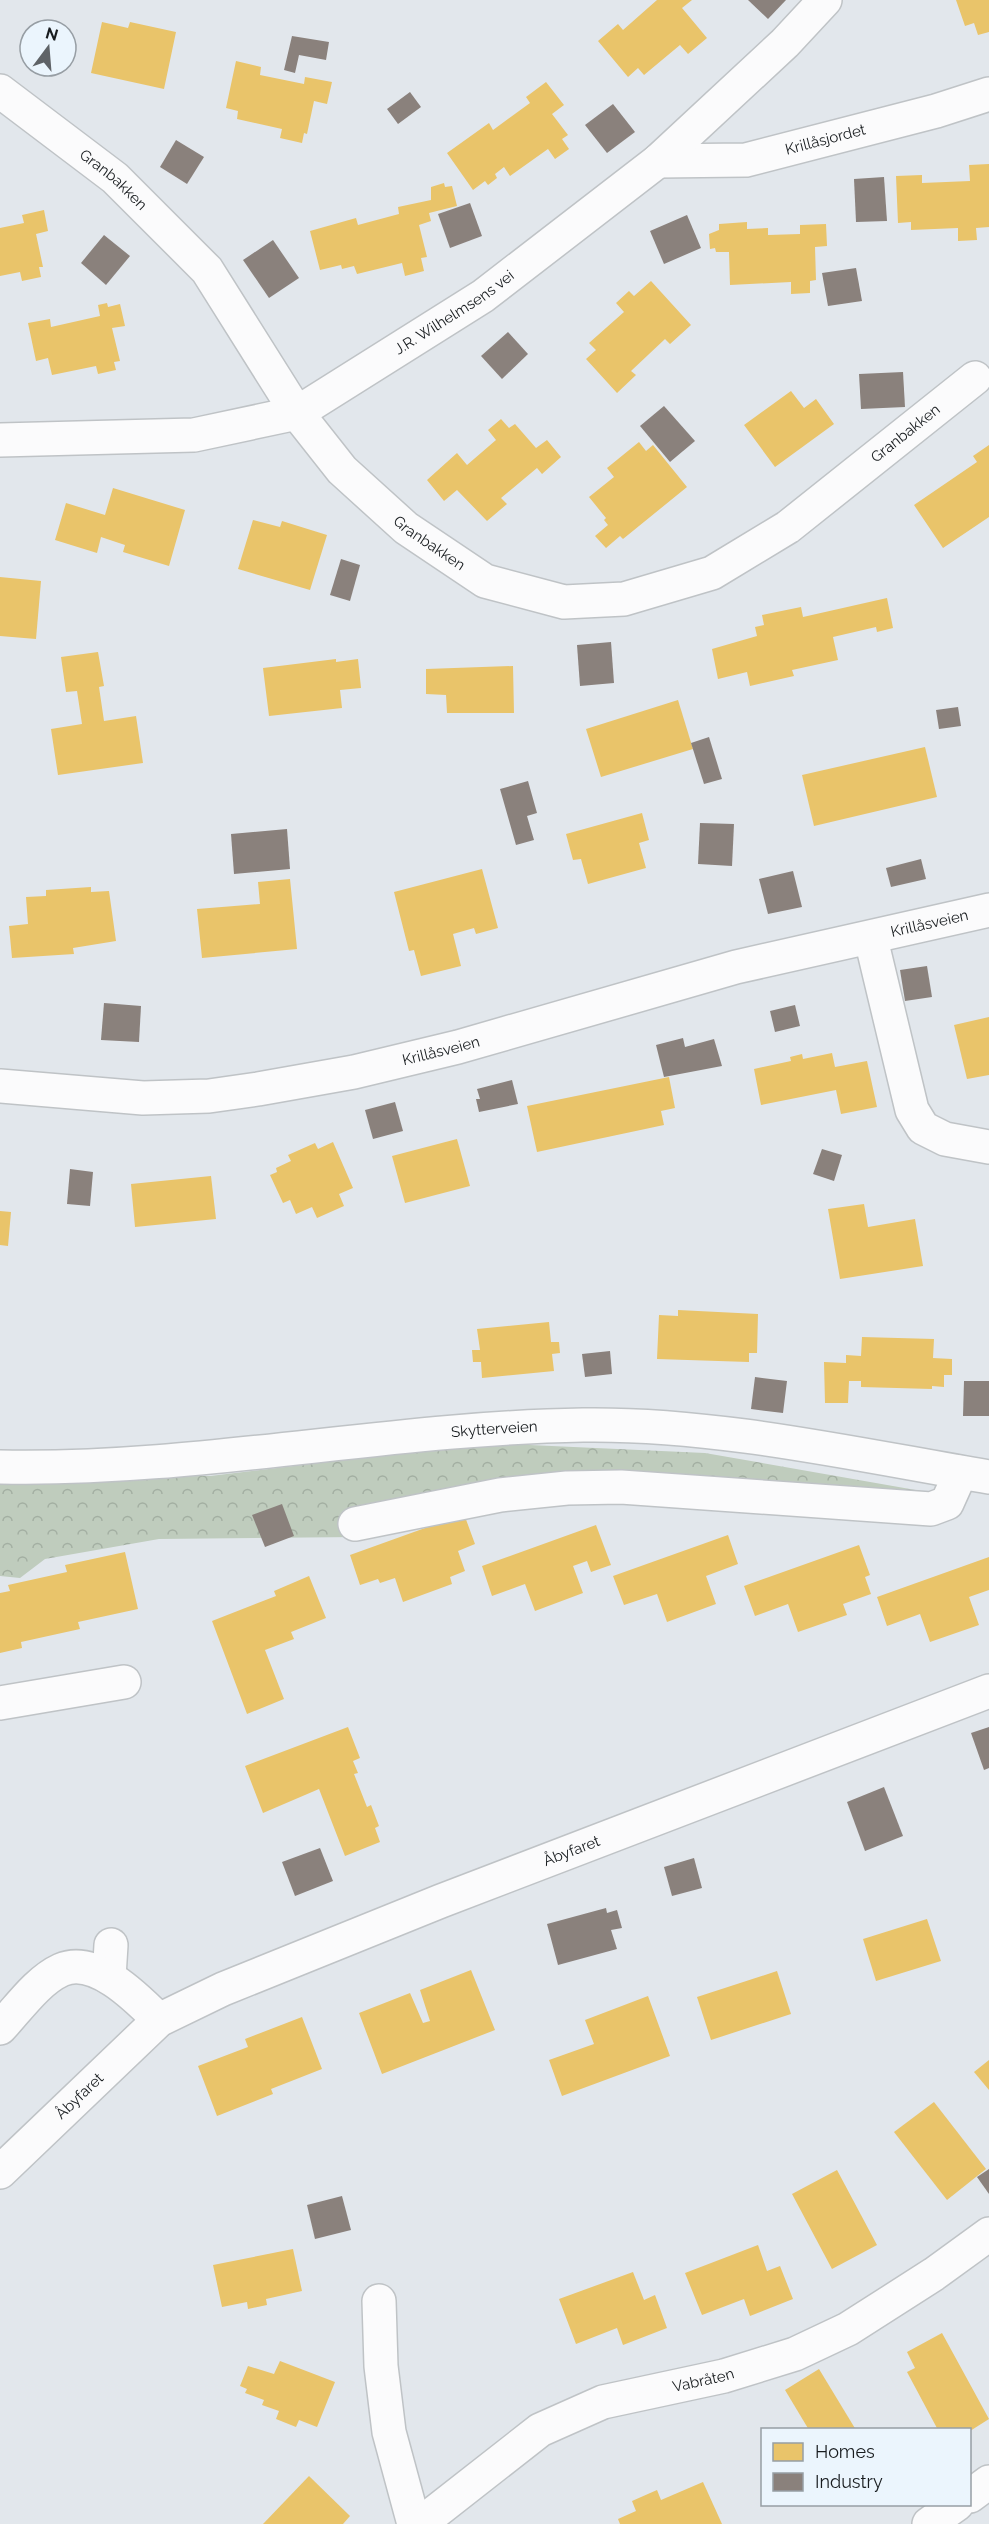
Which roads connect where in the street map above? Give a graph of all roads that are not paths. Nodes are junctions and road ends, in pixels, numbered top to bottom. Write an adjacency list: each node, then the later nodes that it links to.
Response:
1 (825, 0): 4 (street, J.R. Wilhelmsens vei)
2 (0, 91): 6 (street, Granbakken)
3 (989, 94): 4 (street, Krillåsjordet)
4 (658, 161): 6 (street, J.R. Wilhelmsens vei)
5 (975, 378): 6 (street, Granbakken)
6 (297, 413): 7 (street, J.R. Wilhelmsens vei)
7 (0, 440)
8 (989, 910): 9 (street, Krillåsveien)
9 (871, 939): 10 (street, Krillåsveien); 11 (street, Krillåsveien)
10 (0, 1086)
11 (989, 1148)
12 (0, 1467): 13 (street, Skytterveien)
13 (973, 1474): 14 (street)
14 (355, 1524)
15 (124, 1682): 17 (street)
16 (989, 1691): 20 (street, Åbyfaret)
17 (0, 1703)
18 (111, 1945): 19 (street)
19 (109, 1977): 20 (street); 21 (street)
20 (159, 2020): 22 (street, Åbyfaret)
21 (0, 2028)
22 (0, 2172)
23 (989, 2234): 29 (street, Vabråten)
24 (379, 2301): 28 (street)
25 (989, 2482): 26 (street)
26 (971, 2495)
27 (956, 2506): 30 (street)
28 (414, 2524)
29 (420, 2524)
30 (929, 2524)

